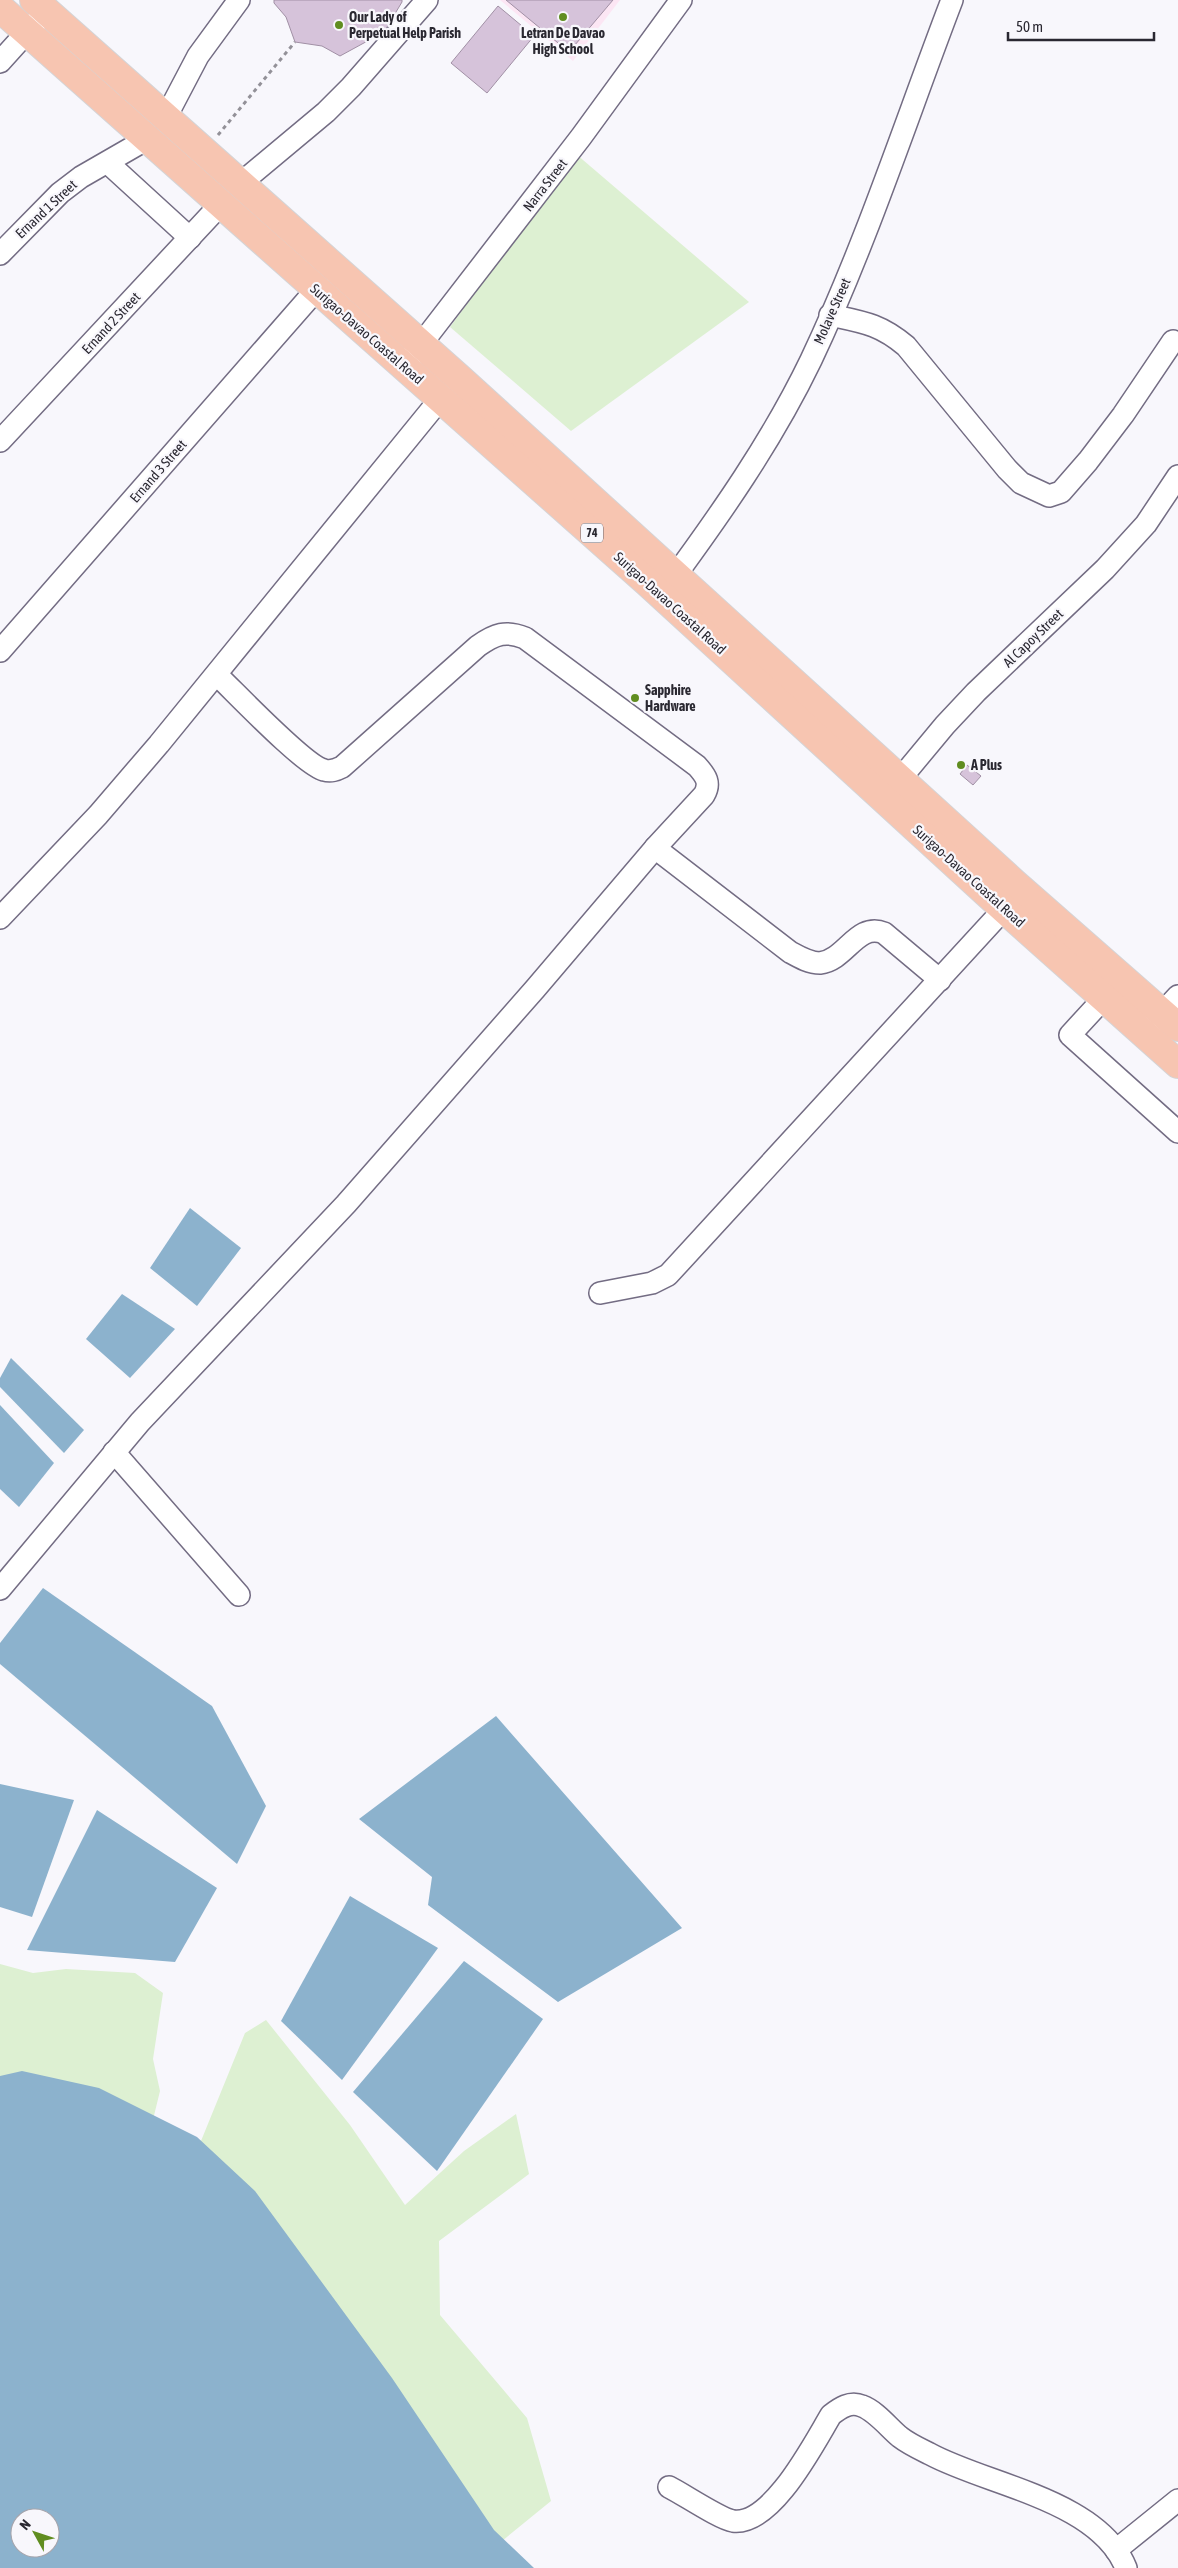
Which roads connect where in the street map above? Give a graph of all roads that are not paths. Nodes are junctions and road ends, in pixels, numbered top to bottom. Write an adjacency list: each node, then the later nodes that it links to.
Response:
1 (239, 0): 8 (street)
2 (427, 0): 11 (street)
3 (681, 0): 18 (street, Narra Street)
4 (952, 0): 16 (street, Molave Street)
5 (40, 5): 6 (street); 8 (highway, Surigao-Davao Coastal Road / 74)
6 (14, 14): 7 (street); 9 (highway, Surigao-Davao Coastal Road / 74)
7 (0, 62)
8 (166, 117): 9 (highway); 11 (highway, Surigao-Davao Coastal Road / 74)
9 (147, 138): 10 (street, Ernand 1 Street); 12 (highway, Surigao-Davao Coastal Road / 74)
10 (108, 163): 13 (street); 14 (street, Ernand 1 Street)
11 (240, 183): 12 (highway); 18 (highway, Surigao-Davao Coastal Road / 74)
12 (221, 204): 13 (street, Ernand 2 Street); 15 (highway, Surigao-Davao Coastal Road / 74)
13 (190, 238): 21 (street, Ernand 2 Street)
14 (0, 254)
15 (316, 290): 19 (highway, Surigao-Davao Coastal Road / 74); 24 (street, Ernand 3 Street)
16 (830, 315): 17 (street); 23 (street, Molave Street)
17 (1173, 341)
18 (421, 346): 19 (street, Narra Street); 23 (highway, Surigao-Davao Coastal Road / 74)
19 (405, 366): 20 (highway, Surigao-Davao Coastal Road / 74)
20 (441, 398): 23 (highway, Surigao-Davao Coastal Road / 74); 25 (street)
21 (0, 441)
22 (1178, 476): 26 (street, Al Capoy Street)
23 (668, 585): 26 (highway, Surigao-Davao Coastal Road / 74)
24 (0, 651)
25 (217, 674): 27 (street); 29 (street)
26 (892, 789): 28 (highway, Surigao-Davao Coastal Road / 74); 32 (highway, Surigao-Davao Coastal Road / 74)
27 (655, 848): 30 (street); 37 (street)
28 (1004, 909): 30 (street); 31 (highway, Surigao-Davao Coastal Road / 74)
29 (0, 918)
30 (940, 980): 36 (street)
31 (1104, 998): 33 (highway, Surigao-Davao Coastal Road / 74); 35 (street)
32 (1173, 1012): 33 (street)
33 (1143, 1033): 34 (highway, Surigao-Davao Coastal Road / 74)
34 (1178, 1064)
35 (1178, 1132)
36 (600, 1293)
37 (114, 1452): 38 (street); 39 (street)
38 (0, 1589)
39 (239, 1594)
40 (669, 2487): 42 (street)
41 (1178, 2500): 42 (street)
42 (1121, 2559)

